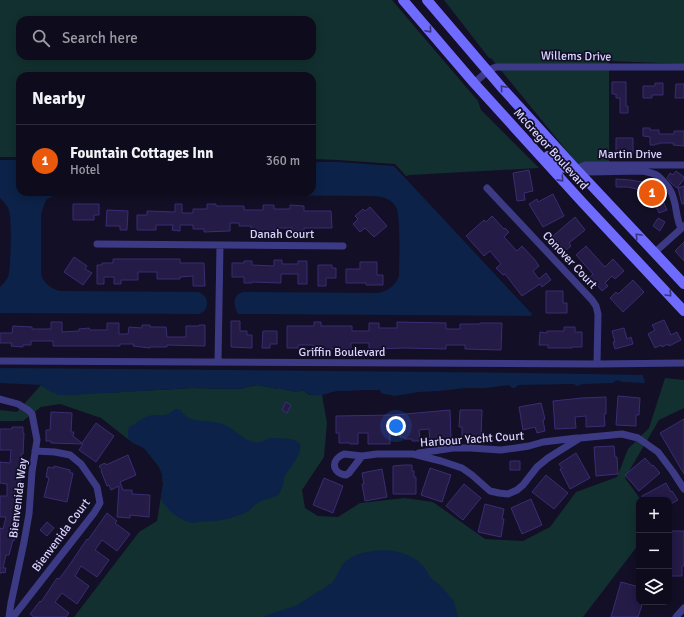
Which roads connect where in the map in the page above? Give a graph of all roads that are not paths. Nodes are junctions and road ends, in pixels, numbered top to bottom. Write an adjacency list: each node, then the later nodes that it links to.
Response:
1 (403, 0): 5 (main road, McGregor Boulevard, one-way to 5)
2 (427, 0): 4 (main road, McGregor Boulevard)
3 (684, 67): 4 (street, Willems Drive)
4 (488, 71): 5 (street, Willems Drive); 8 (main road, McGregor Boulevard, one-way to 4)
5 (474, 83): 6 (main road, McGregor Boulevard)
6 (508, 121): 8 (main road); 16 (main road, McGregor Boulevard, one-way to 16)
7 (684, 165): 8 (street, Martin Drive)
8 (576, 169): 10 (street); 14 (main road, McGregor Boulevard, one-way to 8)
9 (487, 188): 20 (street, Conover Court)
10 (682, 227): 14 (street)
11 (97, 244): 12 (street, Danah Court)
12 (220, 245): 13 (street, Danah Court); 18 (street)
13 (343, 246)
14 (654, 252): 15 (main road, McGregor Boulevard)
15 (684, 284)
16 (684, 311)
17 (0, 361): 18 (street, Griffin Boulevard)
18 (218, 362): 20 (street, Griffin Boulevard)
19 (684, 363): 20 (street, Griffin Boulevard)
20 (597, 364)
21 (0, 399): 23 (street, Bienvenida Way)
22 (580, 438): 24 (street, Harbour Yacht Court); 24 (street, Harbour Yacht Court); 26 (street, Harbour Yacht Court)
23 (35, 451): 28 (street, Bienvenida Way); 29 (street, Bienvenida Court)
24 (413, 454): 25 (street, Harbour Yacht Court)
25 (362, 456)
26 (684, 489)
27 (684, 608): 30 (street)
28 (9, 617)
29 (13, 617)
30 (676, 617)

